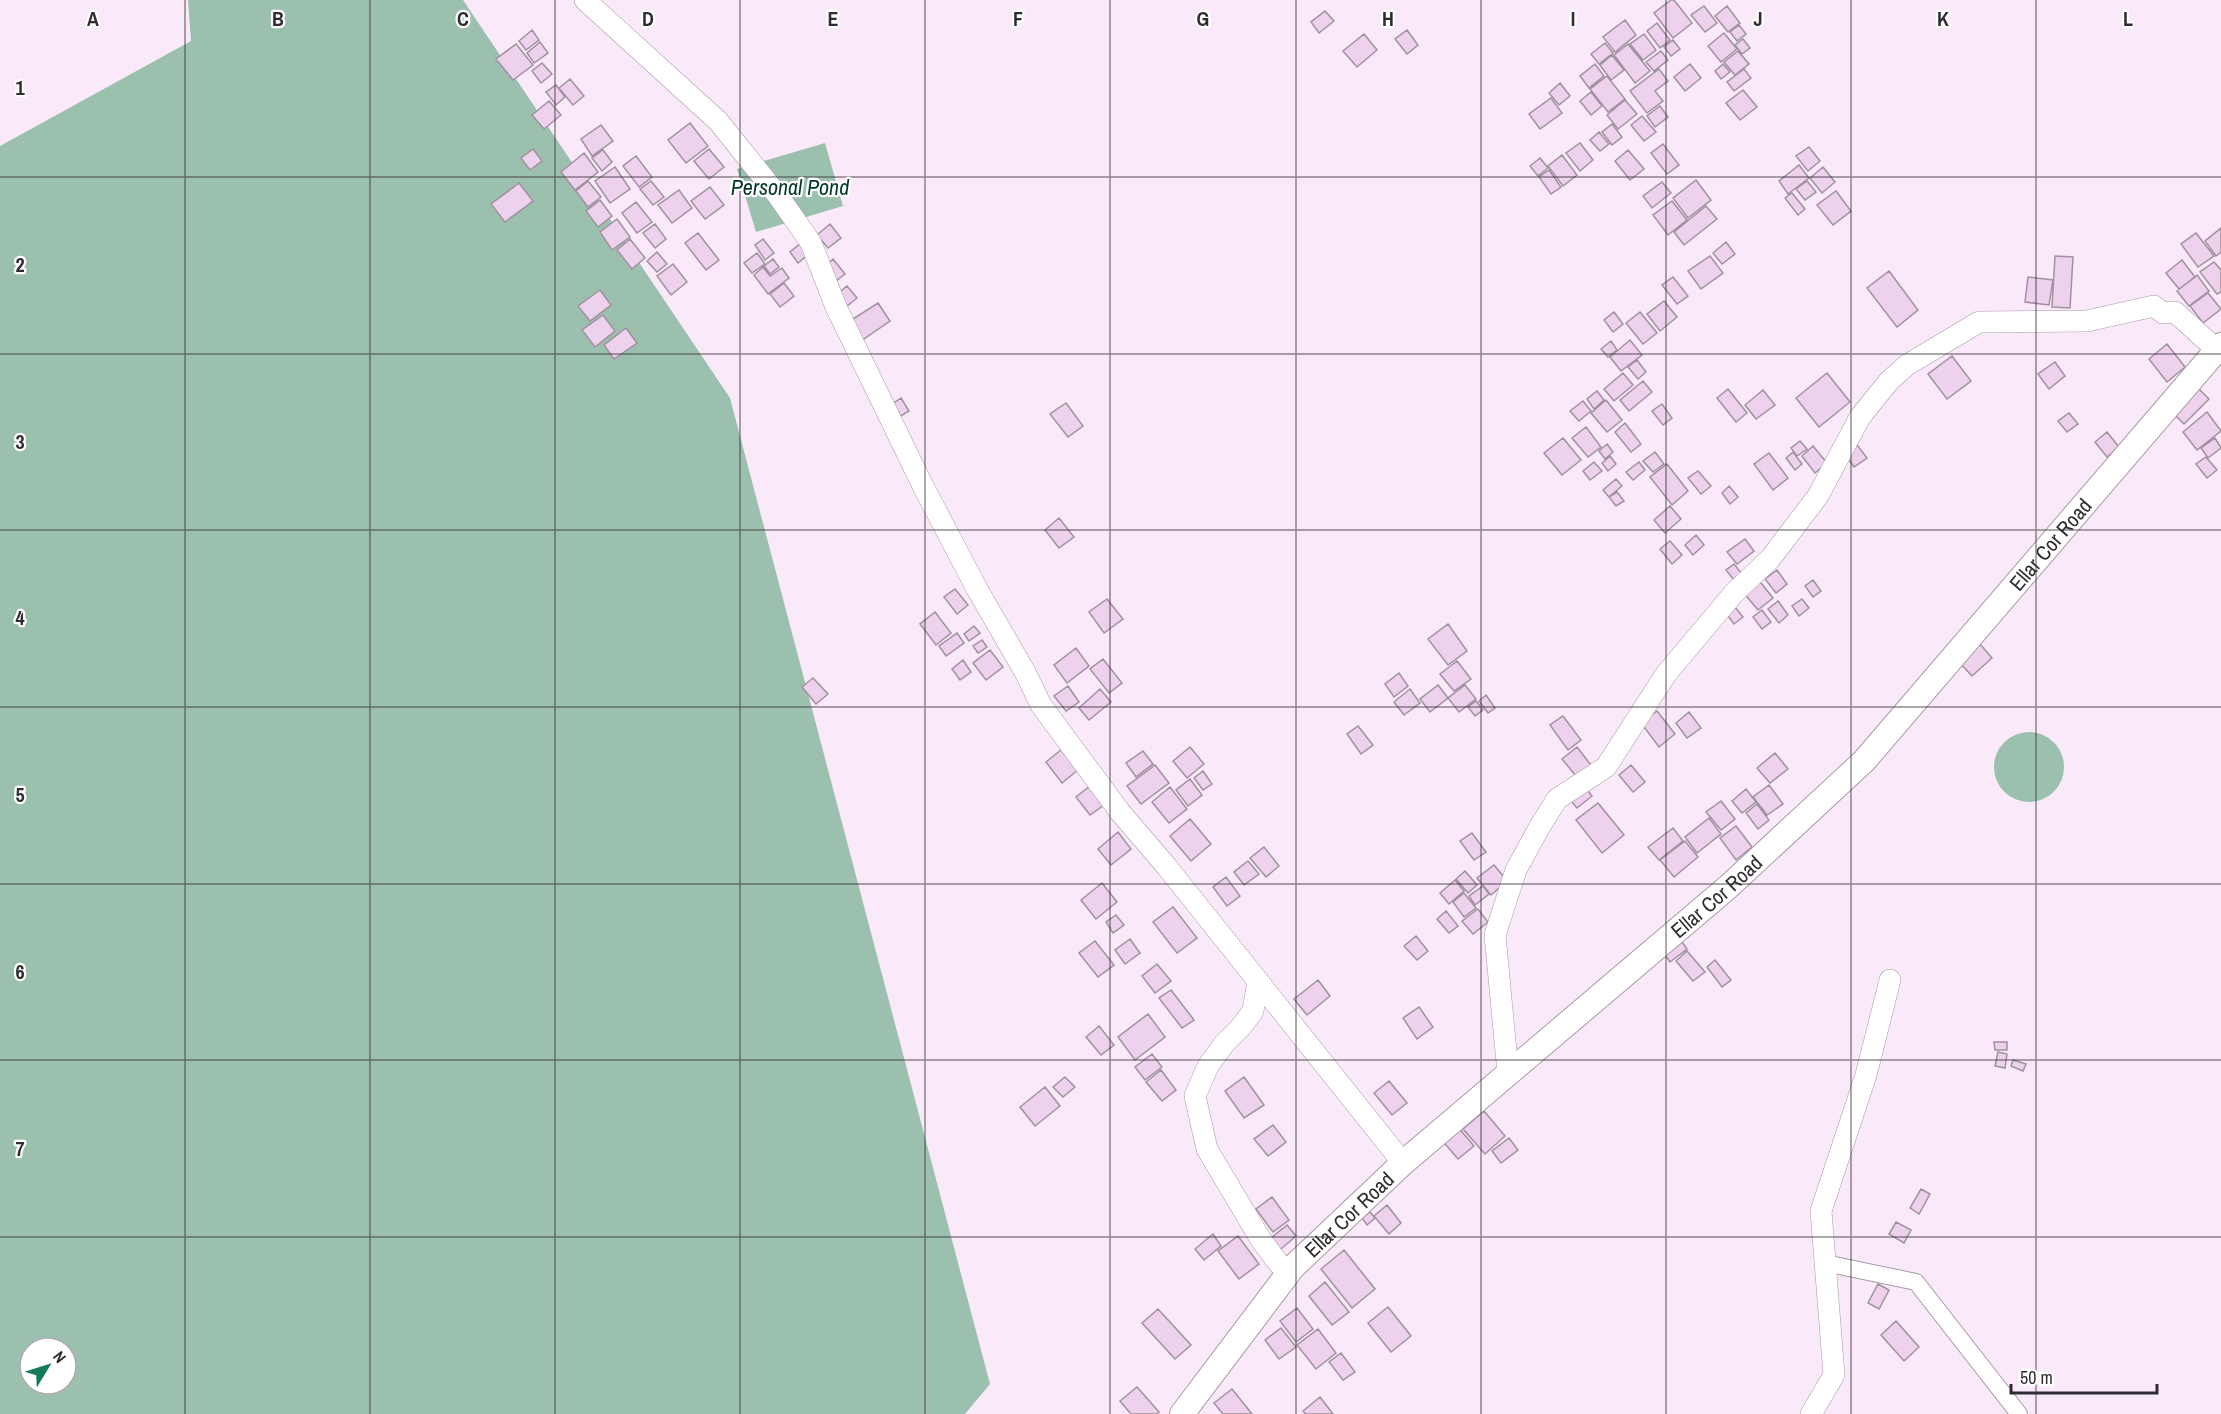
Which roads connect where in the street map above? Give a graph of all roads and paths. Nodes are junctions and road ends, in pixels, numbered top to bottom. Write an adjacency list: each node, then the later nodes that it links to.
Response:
1 (585, 0): 4 (street)
2 (2219, 348): 5 (main road, Ellar Cor Road); 5 (street)
3 (1890, 980): 7 (street)
4 (1258, 981): 6 (street); 8 (street)
5 (1508, 1073): 6 (main road, Ellar Cor Road)
6 (1403, 1163): 9 (main road, Ellar Cor Road)
7 (1825, 1263): 10 (street); 11 (street)
8 (1279, 1264)
9 (1182, 1414)
10 (1811, 1414)
11 (2019, 1414)

